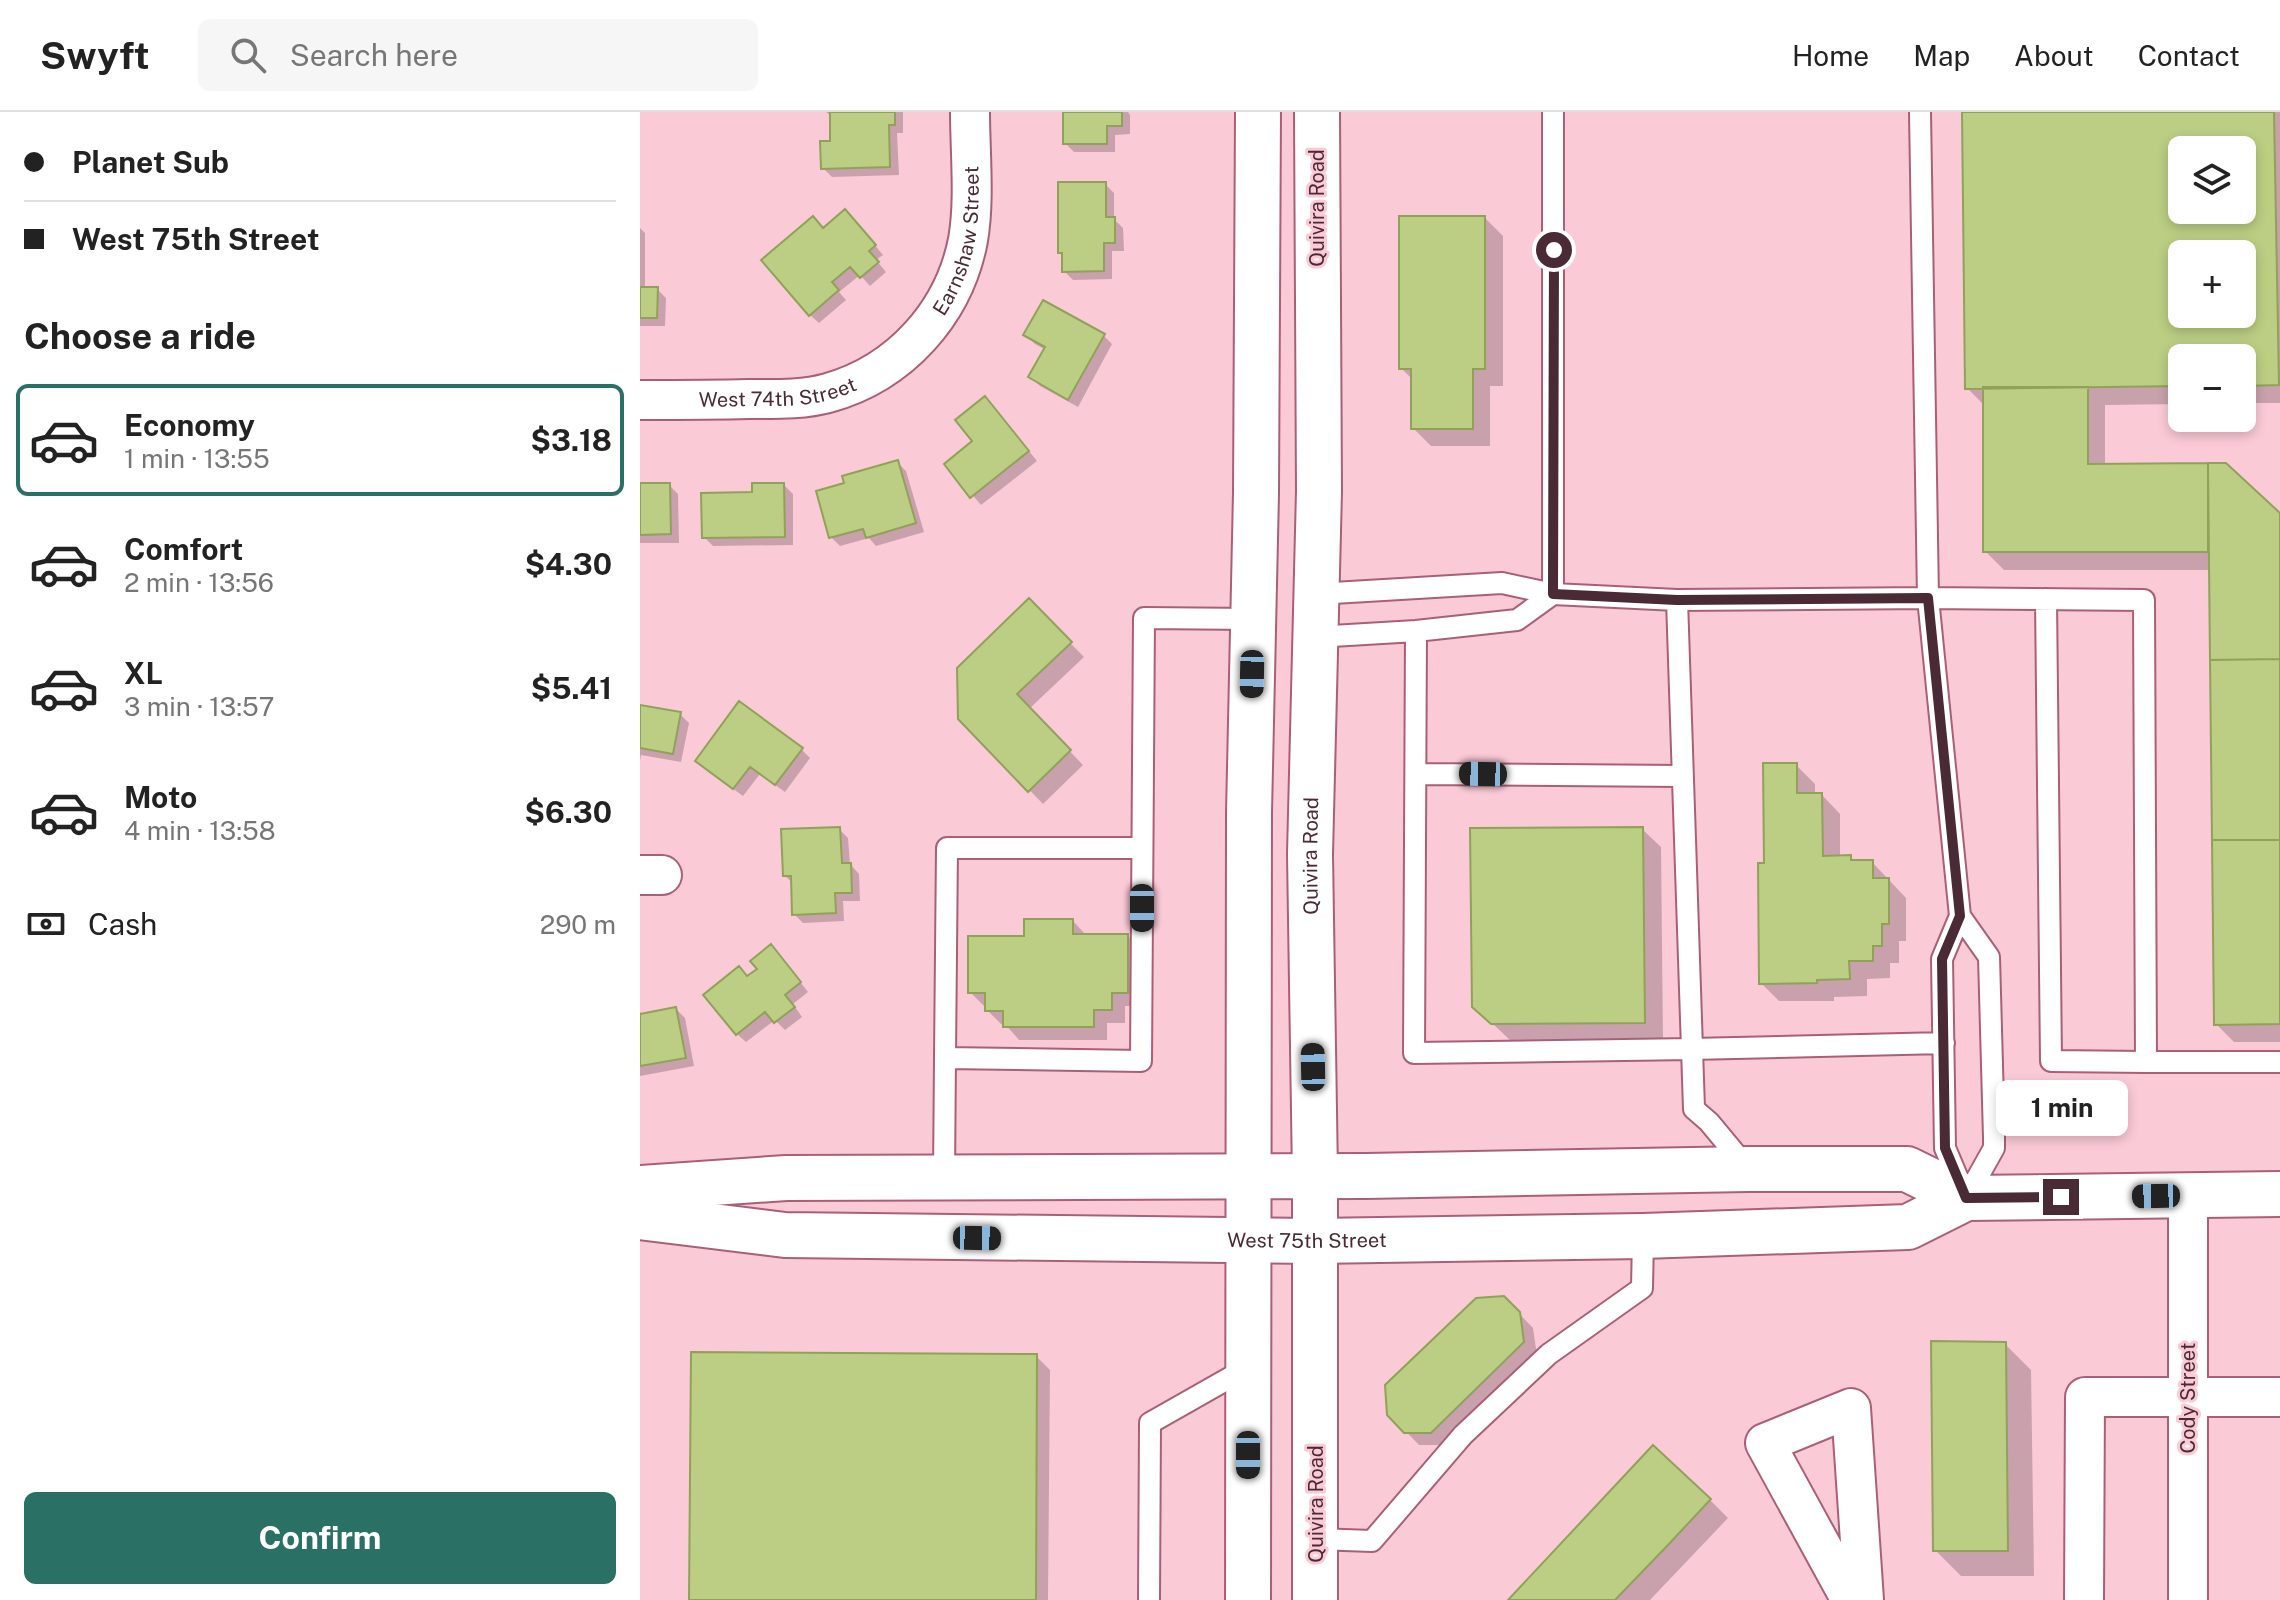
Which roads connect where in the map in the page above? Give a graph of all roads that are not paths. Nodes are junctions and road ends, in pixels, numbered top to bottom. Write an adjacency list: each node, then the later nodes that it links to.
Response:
1 (970, 112): 6 (street, Earnshaw Street)
2 (1258, 112): 13 (main road)
3 (1317, 112): 12 (main road, Quivira Road)
4 (1553, 112): 8 (lane)
5 (1920, 112): 9 (lane)
6 (903, 353): 7 (street, West 74th Street)
7 (640, 400)
8 (1553, 594): 11 (lane); 12 (lane); 14 (lane)
9 (1928, 598): 10 (lane); 11 (lane); 18 (lane)
10 (2046, 599): 22 (lane); 22 (lane)
11 (1677, 600): 16 (lane)
12 (1316, 617): 13 (main road); 14 (lane); 26 (main road, Quivira Road)
13 (1253, 619): 17 (lane); 25 (main road)
14 (1416, 631): 15 (lane)
15 (1416, 774): 16 (lane); 20 (lane)
16 (1682, 776): 20 (lane)
17 (1142, 848): 21 (lane); 21 (lane)
18 (1960, 916): 19 (lane); 31 (lane)
19 (1944, 1043): 20 (lane); 31 (lane)
20 (1691, 1049): 24 (lane)
21 (945, 1058): 27 (lane)
22 (2146, 1062): 23 (lane)
23 (2280, 1062)
24 (1748, 1169): 26 (main road, West 75th Street); 31 (main road, West 75th Street)
25 (1248, 1176): 26 (main road, West 75th Street); 27 (main road, West 75th Street); 34 (main road)
26 (1315, 1176): 35 (main road, Quivira Road)
27 (944, 1177): 28 (main road, West 75th Street)
28 (640, 1188)
29 (2280, 1194): 30 (main road, West 75th Street)
30 (2188, 1195): 31 (main road, West 75th Street); 37 (street, Cody Street)
31 (1966, 1198): 33 (main road, West 75th Street)
32 (640, 1217): 34 (main road, West 75th Street)
33 (1643, 1236): 35 (main road, West 75th Street); 39 (lane)
34 (1247, 1241): 35 (main road, West 75th Street); 36 (main road)
35 (1315, 1241): 39 (main road, Quivira Road)
36 (1247, 1368): 40 (lane); 41 (main road)
37 (2188, 1397): 38 (street); 45 (street); 46 (street, Cody Street)
38 (2280, 1397)
39 (1316, 1539): 42 (main road, Quivira Road)
40 (1149, 1600)
41 (1248, 1600)
42 (1315, 1600)
43 (1851, 1600): 44 (street)
44 (1864, 1600)
45 (2084, 1600)
46 (2188, 1600)

